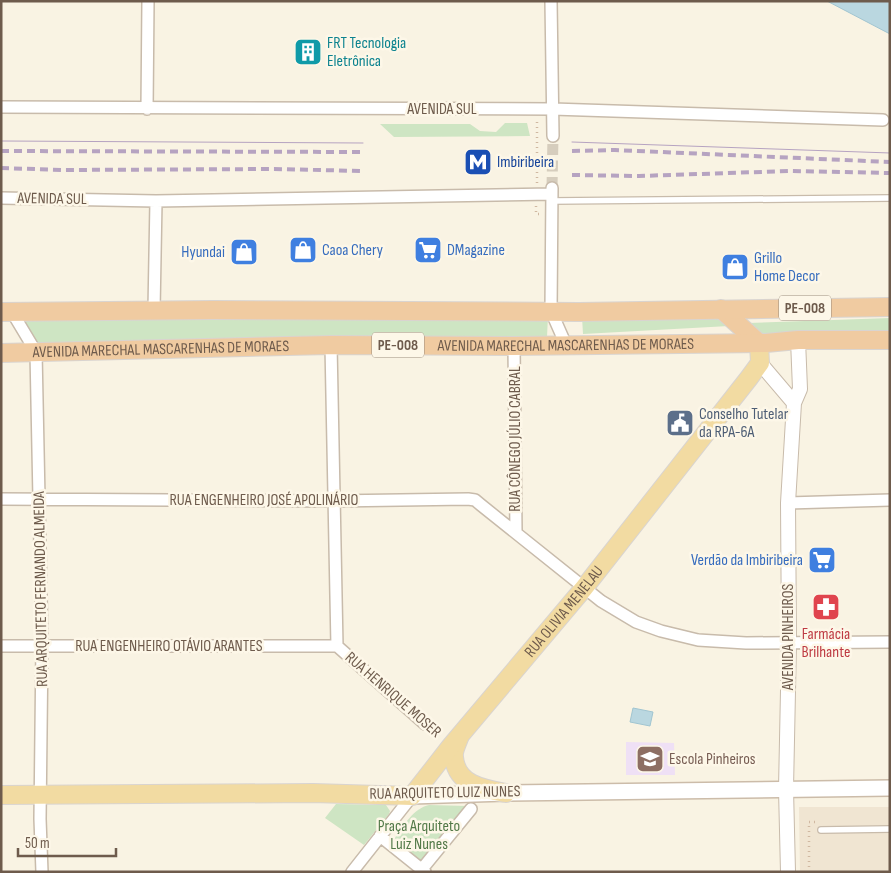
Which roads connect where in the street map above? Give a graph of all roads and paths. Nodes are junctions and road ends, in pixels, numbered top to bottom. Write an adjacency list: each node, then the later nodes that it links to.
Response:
1 (148, 1): 4 (street)
2 (552, 1): 6 (street)
3 (1, 107): 4 (street, AVENIDA SUL)
4 (147, 109): 5 (street, AVENIDA SUL)
5 (537, 109): 6 (street, AVENIDA SUL); 9 (path)
6 (553, 109): 7 (street, AVENIDA SUL); 8 (street)
7 (883, 120)
8 (553, 136)
9 (536, 195): 10 (street, AVENIDA SUL); 13 (street, AVENIDA SUL); 14 (path)
10 (552, 195): 12 (lane); 14 (street)
11 (1, 198): 13 (street, AVENIDA SUL)
12 (890, 198)
13 (156, 201): 17 (street)
14 (552, 214): 18 (street)
15 (890, 307): 16 (highway, AVENIDA MARECHAL MASCARENHAS DE MORAES / PE-008)
16 (721, 309): 18 (highway, AVENIDA MARECHAL MASCARENHAS DE MORAES / PE-008); 22 (highway)
17 (154, 310): 18 (highway, AVENIDA MARECHAL MASCARENHAS DE MORAES / PE-008); 19 (highway, AVENIDA MARECHAL MASCARENHAS DE MORAES / PE-008)
18 (551, 311): 24 (street)
19 (7, 312): 26 (street, RUA ARQUITETO FERNANDO ALMEIDA)
20 (798, 340): 21 (highway, AVENIDA MARECHAL MASCARENHAS DE MORAES / PE-008); 22 (highway, AVENIDA MARECHAL MASCARENHAS DE MORAES / PE-008); 29 (street, AVENIDA PINHEIROS)
21 (890, 340)
22 (759, 343): 24 (highway, AVENIDA MARECHAL MASCARENHAS DE MORAES / PE-008); 28 (main road)
23 (330, 345): 25 (highway, AVENIDA MARECHAL MASCARENHAS DE MORAES / PE-008); 26 (highway, AVENIDA MARECHAL MASCARENHAS DE MORAES / PE-008); 33 (street, RUA HENRIQUE MOSER)
24 (566, 345): 25 (highway, AVENIDA MARECHAL MASCARENHAS DE MORAES / PE-008)
25 (514, 346): 35 (street, RUA CÔNEGO JÚLIO CABRAL)
26 (36, 352): 27 (highway, AVENIDA MARECHAL MASCARENHAS DE MORAES / PE-008); 30 (street, RUA ARQUITETO FERNANDO ALMEIDA)
27 (1, 353)
28 (760, 363): 29 (street); 36 (main road, RUA OLIVIA MENELAU)
29 (794, 403): 34 (street, AVENIDA PINHEIROS)
30 (40, 498): 31 (street, RUA ENGENHEIRO JOSÉ APOLINÁRIO); 33 (street, RUA ENGENHEIRO JOSÉ APOLINÁRIO); 40 (street, RUA ARQUITETO FERNANDO ALMEIDA)
31 (1, 499)
32 (890, 500): 34 (street)
33 (333, 501): 35 (street, RUA ENGENHEIRO JOSÉ APOLINÁRIO); 41 (street, RUA HENRIQUE MOSER)
34 (788, 503): 37 (street, AVENIDA PINHEIROS)
35 (516, 532): 36 (street, RUA ENGENHEIRO JOSÉ APOLINÁRIO)
36 (584, 588): 37 (street, RUA ENGENHEIRO JOSÉ APOLINÁRIO); 43 (main road, RUA OLIVIA MENELAU)
37 (789, 642): 38 (street, RUA ENGENHEIRO JOSÉ APOLINÁRIO); 44 (street, AVENIDA PINHEIROS)
38 (890, 642)
39 (1, 646): 40 (street, RUA ENGENHEIRO OTÁVIO ARANTES)
40 (42, 646): 41 (street, RUA ENGENHEIRO OTÁVIO ARANTES); 48 (street, RUA ARQUITETO FERNANDO ALMEIDA)
41 (337, 646): 42 (street, RUA HENRIQUE MOSER)
42 (425, 724)
43 (460, 735): 46 (main road); 49 (main road, RUA OLIVIA MENELAU)
44 (786, 788): 45 (main road, RUA ARQUITETO LUIZ NUNES); 46 (main road, RUA ARQUITETO LUIZ NUNES); 58 (street, AVENIDA PINHEIROS)
45 (890, 788)
46 (506, 793): 49 (main road, RUA ARQUITETO LUIZ NUNES)
47 (1, 795): 48 (main road, RUA ARQUITETO LUIZ NUNES)
48 (40, 795): 49 (main road, RUA ARQUITETO LUIZ NUNES); 56 (street, RUA ARQUITETO FERNANDO ALMEIDA)
49 (412, 796): 54 (street, RUA OLIVIA MENELAU)
50 (471, 809): 55 (street)
51 (809, 822): 59 (path)
52 (890, 829): 53 (lane)
53 (821, 830)
54 (380, 836): 55 (street); 57 (street, RUA OLIVIA MENELAU)
55 (423, 870)
56 (42, 872)
57 (352, 872)
58 (788, 872)
59 (809, 872)

